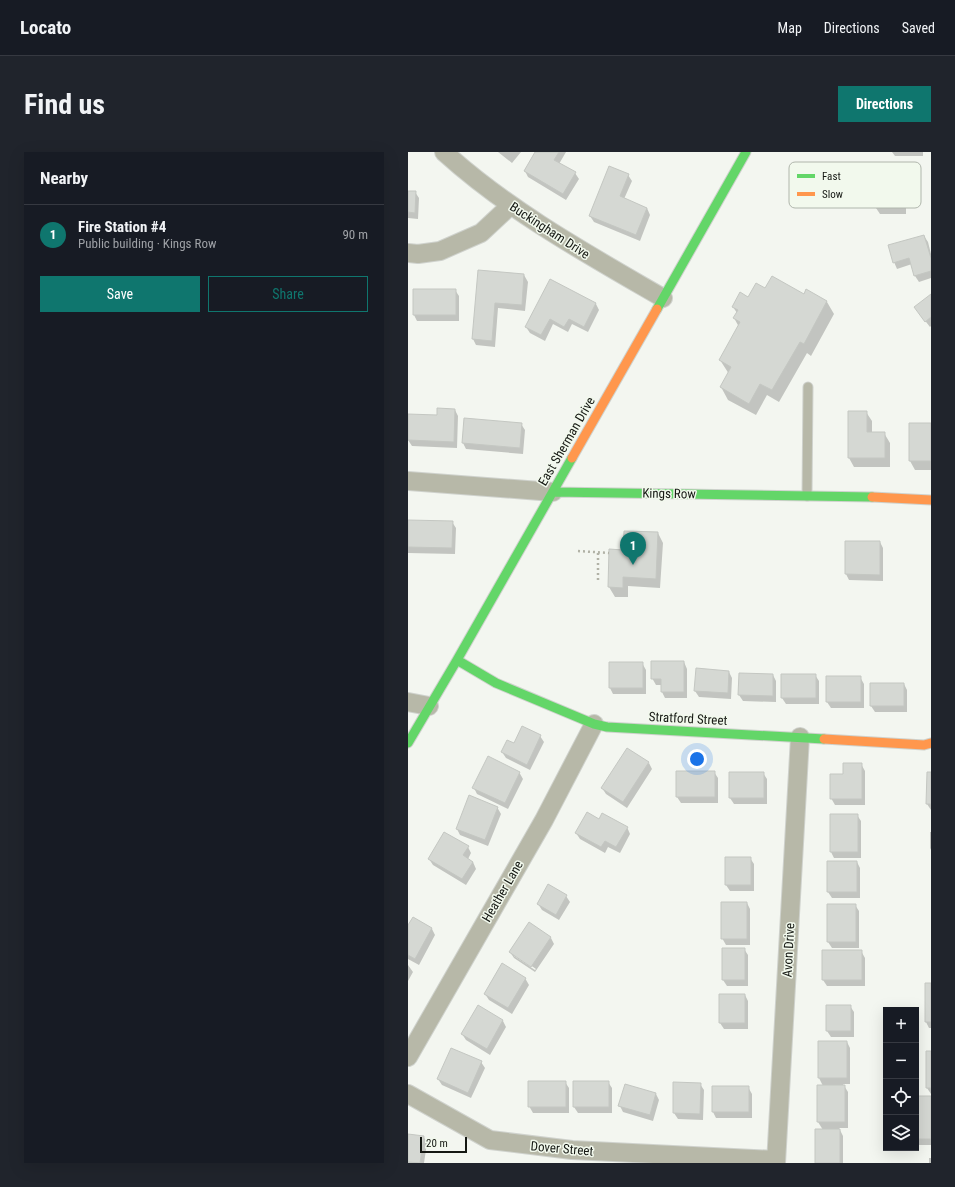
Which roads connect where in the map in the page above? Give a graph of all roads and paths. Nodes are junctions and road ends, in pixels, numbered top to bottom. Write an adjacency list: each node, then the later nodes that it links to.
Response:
1 (444, 152): 3 (street, Buckingham Drive)
2 (746, 152): 5 (street, East Sherman Drive)
3 (512, 205): 4 (street); 5 (street, Buckingham Drive)
4 (408, 253)
5 (663, 298): 8 (street, East Sherman Drive)
6 (808, 387): 9 (lane)
7 (408, 481): 8 (street, Kings Row)
8 (553, 492): 9 (street, Kings Row); 15 (street, East Sherman Drive)
9 (807, 496): 10 (street, Kings Row)
10 (931, 500)
11 (578, 552): 12 (path)
12 (598, 552): 13 (path); 14 (path)
13 (609, 552)
14 (598, 580)
15 (457, 660): 17 (street, East Sherman Drive); 18 (street, Stratford Street)
16 (408, 702): 17 (street)
17 (429, 706): 20 (street, East Sherman Drive)
18 (594, 724): 19 (street, Stratford Street); 22 (street, Heather Lane)
19 (800, 737): 21 (street, Stratford Street); 24 (street, Avon Drive)
20 (408, 742)
21 (931, 743)
22 (408, 1057)
23 (408, 1094): 24 (street, Dover Street)
24 (776, 1162)

